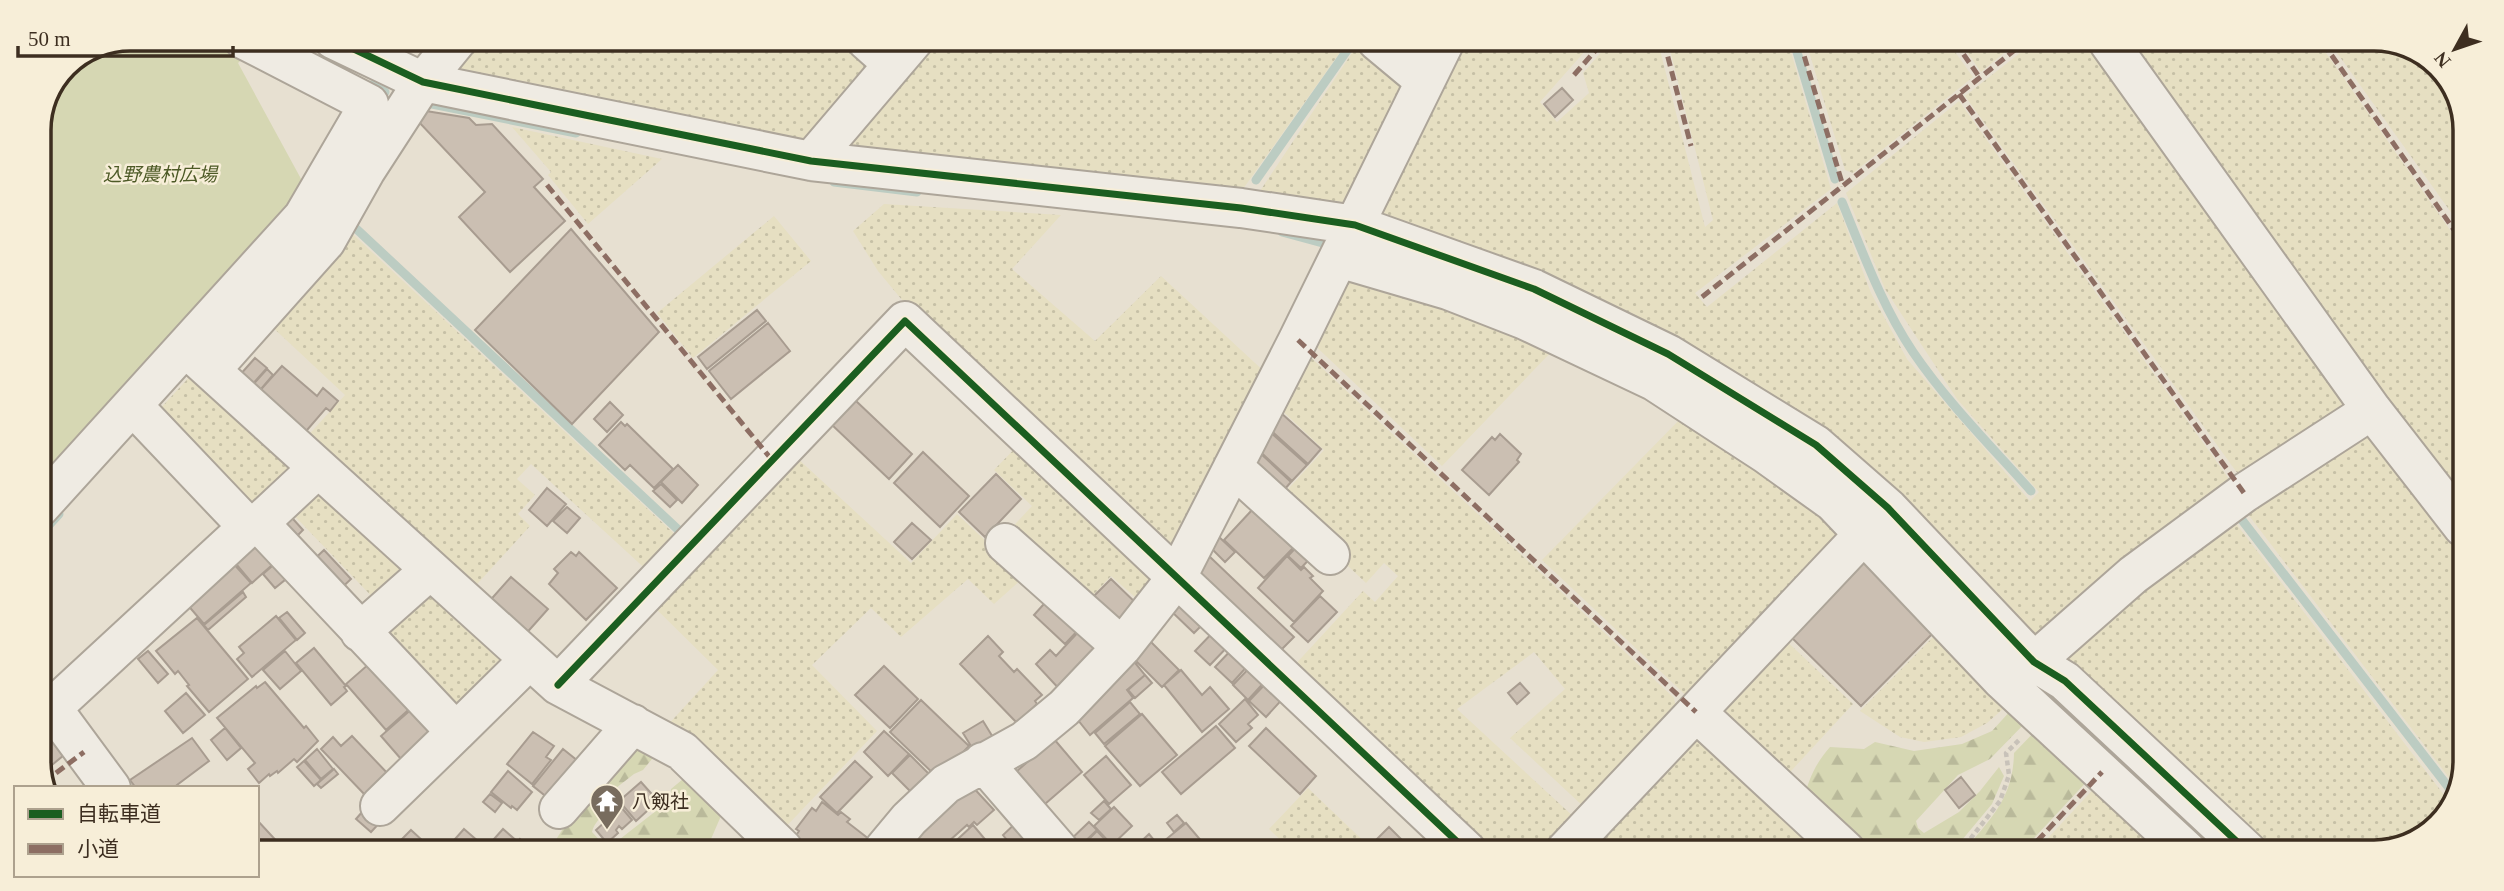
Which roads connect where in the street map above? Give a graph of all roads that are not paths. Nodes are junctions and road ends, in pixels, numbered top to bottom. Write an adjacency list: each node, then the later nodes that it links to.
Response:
1 (266, 51): 13 (street)
2 (358, 51): 10 (street)
3 (398, 51): 10 (street)
4 (448, 51): 10 (street)
5 (889, 51): 11 (street)
6 (1389, 51): 9 (street)
7 (1440, 51): 9 (street)
8 (2115, 51): 15 (street)
9 (1424, 81): 12 (street)
10 (423, 82): 11 (street); 13 (street)
11 (811, 161): 12 (street)
12 (1347, 242): 16 (street); 20 (street)
13 (198, 359): 14 (street); 17 (street)
14 (133, 406): 18 (street); 21 (street)
15 (2372, 410): 19 (street); 29 (street)
16 (1233, 467): 23 (street); 25 (street)
17 (318, 468): 21 (street); 24 (street)
18 (51, 495)
19 (2453, 507)
20 (1876, 521): 29 (street); 33 (street); 46 (street)
21 (254, 525): 26 (street); 31 (street)
22 (1005, 542): 27 (street)
23 (1330, 555)
24 (430, 570): 26 (street); 28 (street)
25 (1177, 577): 27 (street); 30 (street); 43 (street)
26 (360, 632): 35 (street)
27 (1122, 647): 36 (street)
28 (529, 660): 30 (street); 35 (street)
29 (2034, 662): 47 (street)
30 (558, 685): 34 (street)
31 (51, 690)
32 (51, 704): 37 (street)
33 (1696, 712): 44 (street); 45 (street)
34 (633, 724): 39 (street); 40 (street)
35 (456, 732): 38 (street)
36 (984, 762): 41 (street); 42 (street)
37 (110, 786)
38 (380, 807)
39 (559, 809)
40 (774, 840)
41 (892, 840)
42 (1050, 840)
43 (1455, 840)
44 (1575, 840)
45 (1834, 840)
46 (2175, 840)
47 (2235, 840)

